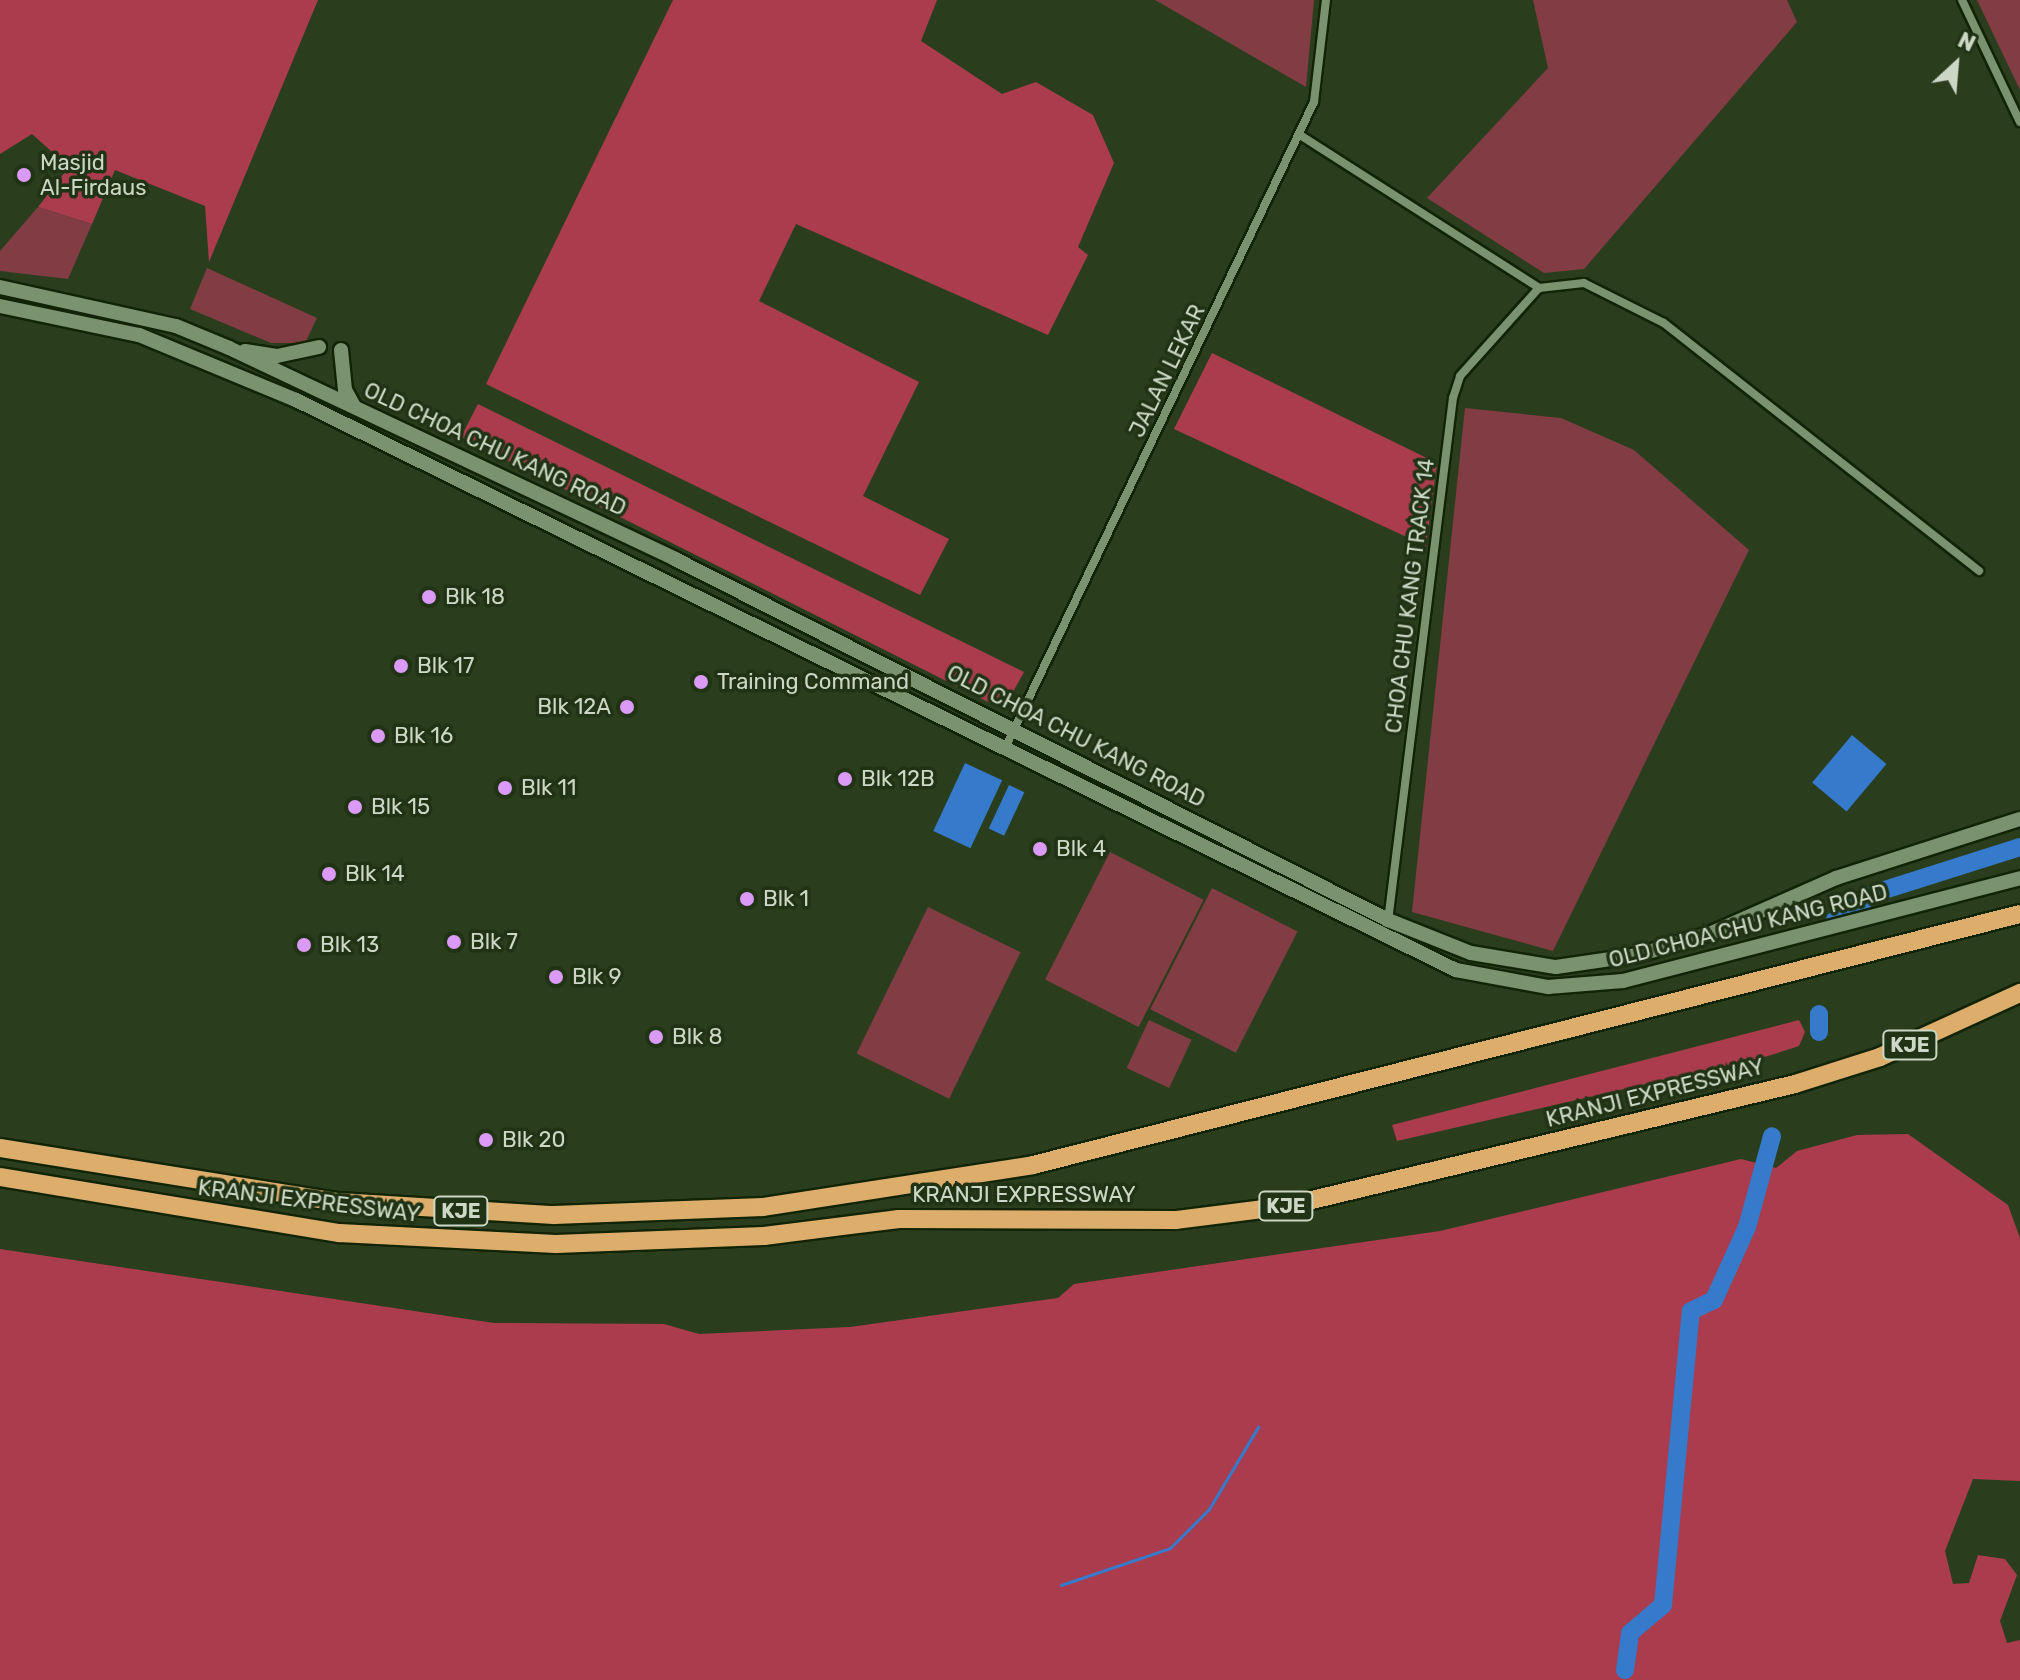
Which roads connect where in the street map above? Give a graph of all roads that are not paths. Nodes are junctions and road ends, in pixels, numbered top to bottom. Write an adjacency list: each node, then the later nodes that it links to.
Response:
1 (1326, 0): 4 (street, JALAN LEKAR)
2 (1962, 0): 3 (street)
3 (2020, 122)
4 (1300, 135): 6 (street); 15 (street, JALAN LEKAR)
5 (0, 287): 9 (main road, OLD CHOA CHU KANG ROAD)
6 (1539, 288): 13 (street); 20 (street, CHOA CHU KANG TRACK 14)
7 (0, 306): 14 (main road, OLD CHOA CHU KANG ROAD)
8 (319, 347): 9 (main road)
9 (229, 348): 11 (main road, OLD CHOA CHU KANG ROAD)
10 (341, 350): 11 (main road)
11 (355, 407): 12 (main road, OLD CHOA CHU KANG ROAD)
12 (675, 559): 14 (main road); 15 (main road, OLD CHOA CHU KANG ROAD)
13 (1979, 571)
14 (678, 586): 16 (main road, OLD CHOA CHU KANG ROAD)
15 (1015, 728): 16 (street, JALAN LEKAR); 20 (main road, OLD CHOA CHU KANG ROAD)
16 (1005, 748): 22 (main road, OLD CHOA CHU KANG ROAD)
17 (2020, 819): 21 (main road, OLD CHOA CHU KANG ROAD)
18 (2020, 878): 23 (main road, OLD CHOA CHU KANG ROAD)
19 (2020, 914): 25 (highway, KRANJI EXPRESSWAY / KJE)
20 (1388, 920): 21 (main road, OLD CHOA CHU KANG ROAD); 22 (street, CHOA CHU KANG TRACK 14)
21 (1709, 934): 23 (main road)
22 (1385, 937): 23 (main road, OLD CHOA CHU KANG ROAD)
23 (1722, 959)
24 (2020, 993): 26 (highway, KRANJI EXPRESSWAY / KJE)
25 (0, 1148)
26 (0, 1177)

